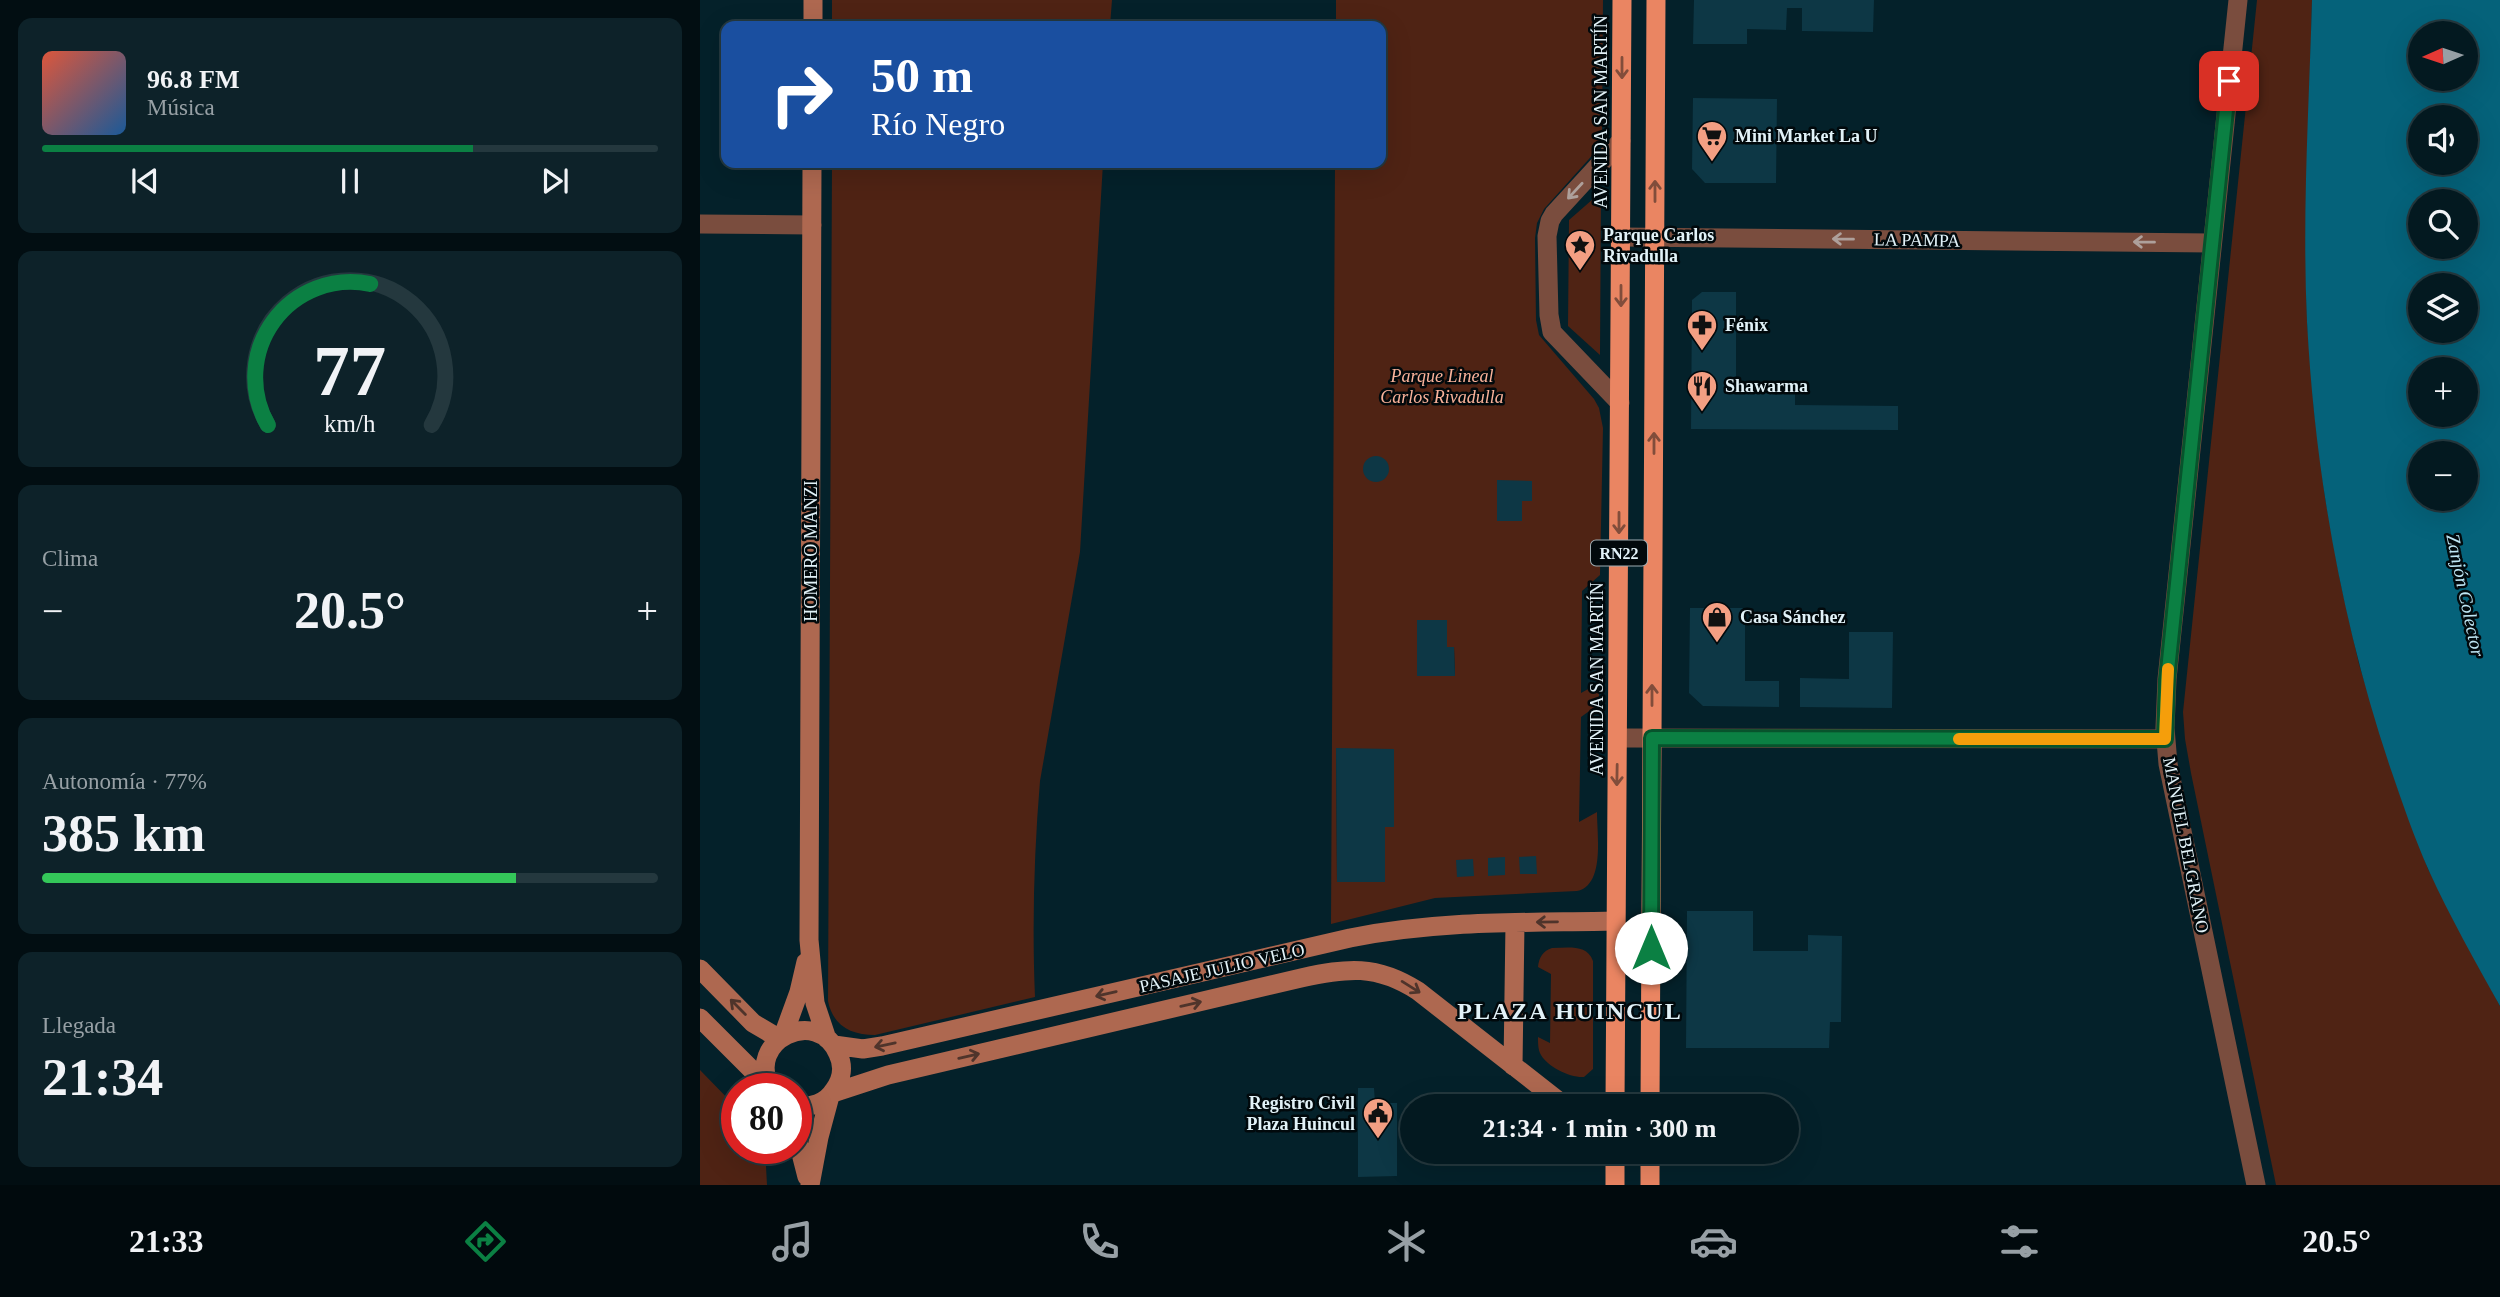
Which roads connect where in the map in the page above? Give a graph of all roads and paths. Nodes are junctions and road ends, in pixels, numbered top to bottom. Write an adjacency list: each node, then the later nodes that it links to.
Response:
1 (813, 0): 5 (main road)
2 (1622, 0): 6 (highway, AVENIDA SAN MARTÍN / RN22, one-way to 6)
3 (1656, 0): 11 (highway, RN22, one-way to 3)
4 (2238, 0): 12 (street, MANUEL BELGRANO)
5 (813, 21)
6 (1621, 141): 10 (highway, AVENIDA SAN MARTÍN / RN22); 13 (street, one-way to 13)
7 (812, 168): 9 (main road, HOMERO MANZI)
8 (700, 224): 9 (street)
9 (812, 225): 19 (main road, HOMERO MANZI)
10 (1621, 237): 11 (street, LA PAMPA); 13 (highway, AVENIDA SAN MARTÍN / RN22, one-way to 13)
11 (1655, 237): 12 (street, LA PAMPA, one-way to 11); 15 (highway, RN22, one-way to 11)
12 (2213, 243): 16 (street, MANUEL BELGRANO)
13 (1620, 403): 14 (highway, AVENIDA SAN MARTÍN / RN22, one-way to 14)
14 (1618, 738): 15 (street); 17 (highway, AVENIDA SAN MARTÍN / RN22, one-way to 17)
15 (1652, 738): 16 (street); 29 (highway, RN22)
16 (2165, 739): 38 (street, MANUEL BELGRANO)
17 (1615, 921): 18 (main road, PASAJE JULIO VELO, one-way to 18); 28 (highway, AVENIDA SAN MARTÍN / RN22)
18 (1515, 923): 23 (main road, PASAJE JULIO VELO, one-way to 23); 24 (main road)
19 (809, 940): 22 (main road, HOMERO MANZI); 23 (main road, HOMERO MANZI)
20 (700, 969): 22 (main road, one-way to 20)
21 (700, 1018): 25 (main road)
22 (782, 1037): 23 (main road, PASAJE JULIO VELO); 26 (main road, HOMERO MANZI)
23 (830, 1042): 30 (main road, HOMERO MANZI)
24 (1513, 1066): 27 (main road, PASAJE JULIO VELO); 30 (main road, PASAJE JULIO VELO, one-way to 24)
25 (756, 1073)
26 (768, 1073)
27 (1549, 1094)
28 (1615, 1094)
29 (1650, 1094)
30 (831, 1095): 31 (main road, PASAJE JULIO VELO); 35 (main road)
31 (812, 1105)
32 (804, 1164): 35 (main road)
33 (1615, 1164): 36 (highway)
34 (1650, 1164): 37 (highway)
35 (809, 1185)
36 (1615, 1185)
37 (1650, 1185)
38 (2256, 1185)

